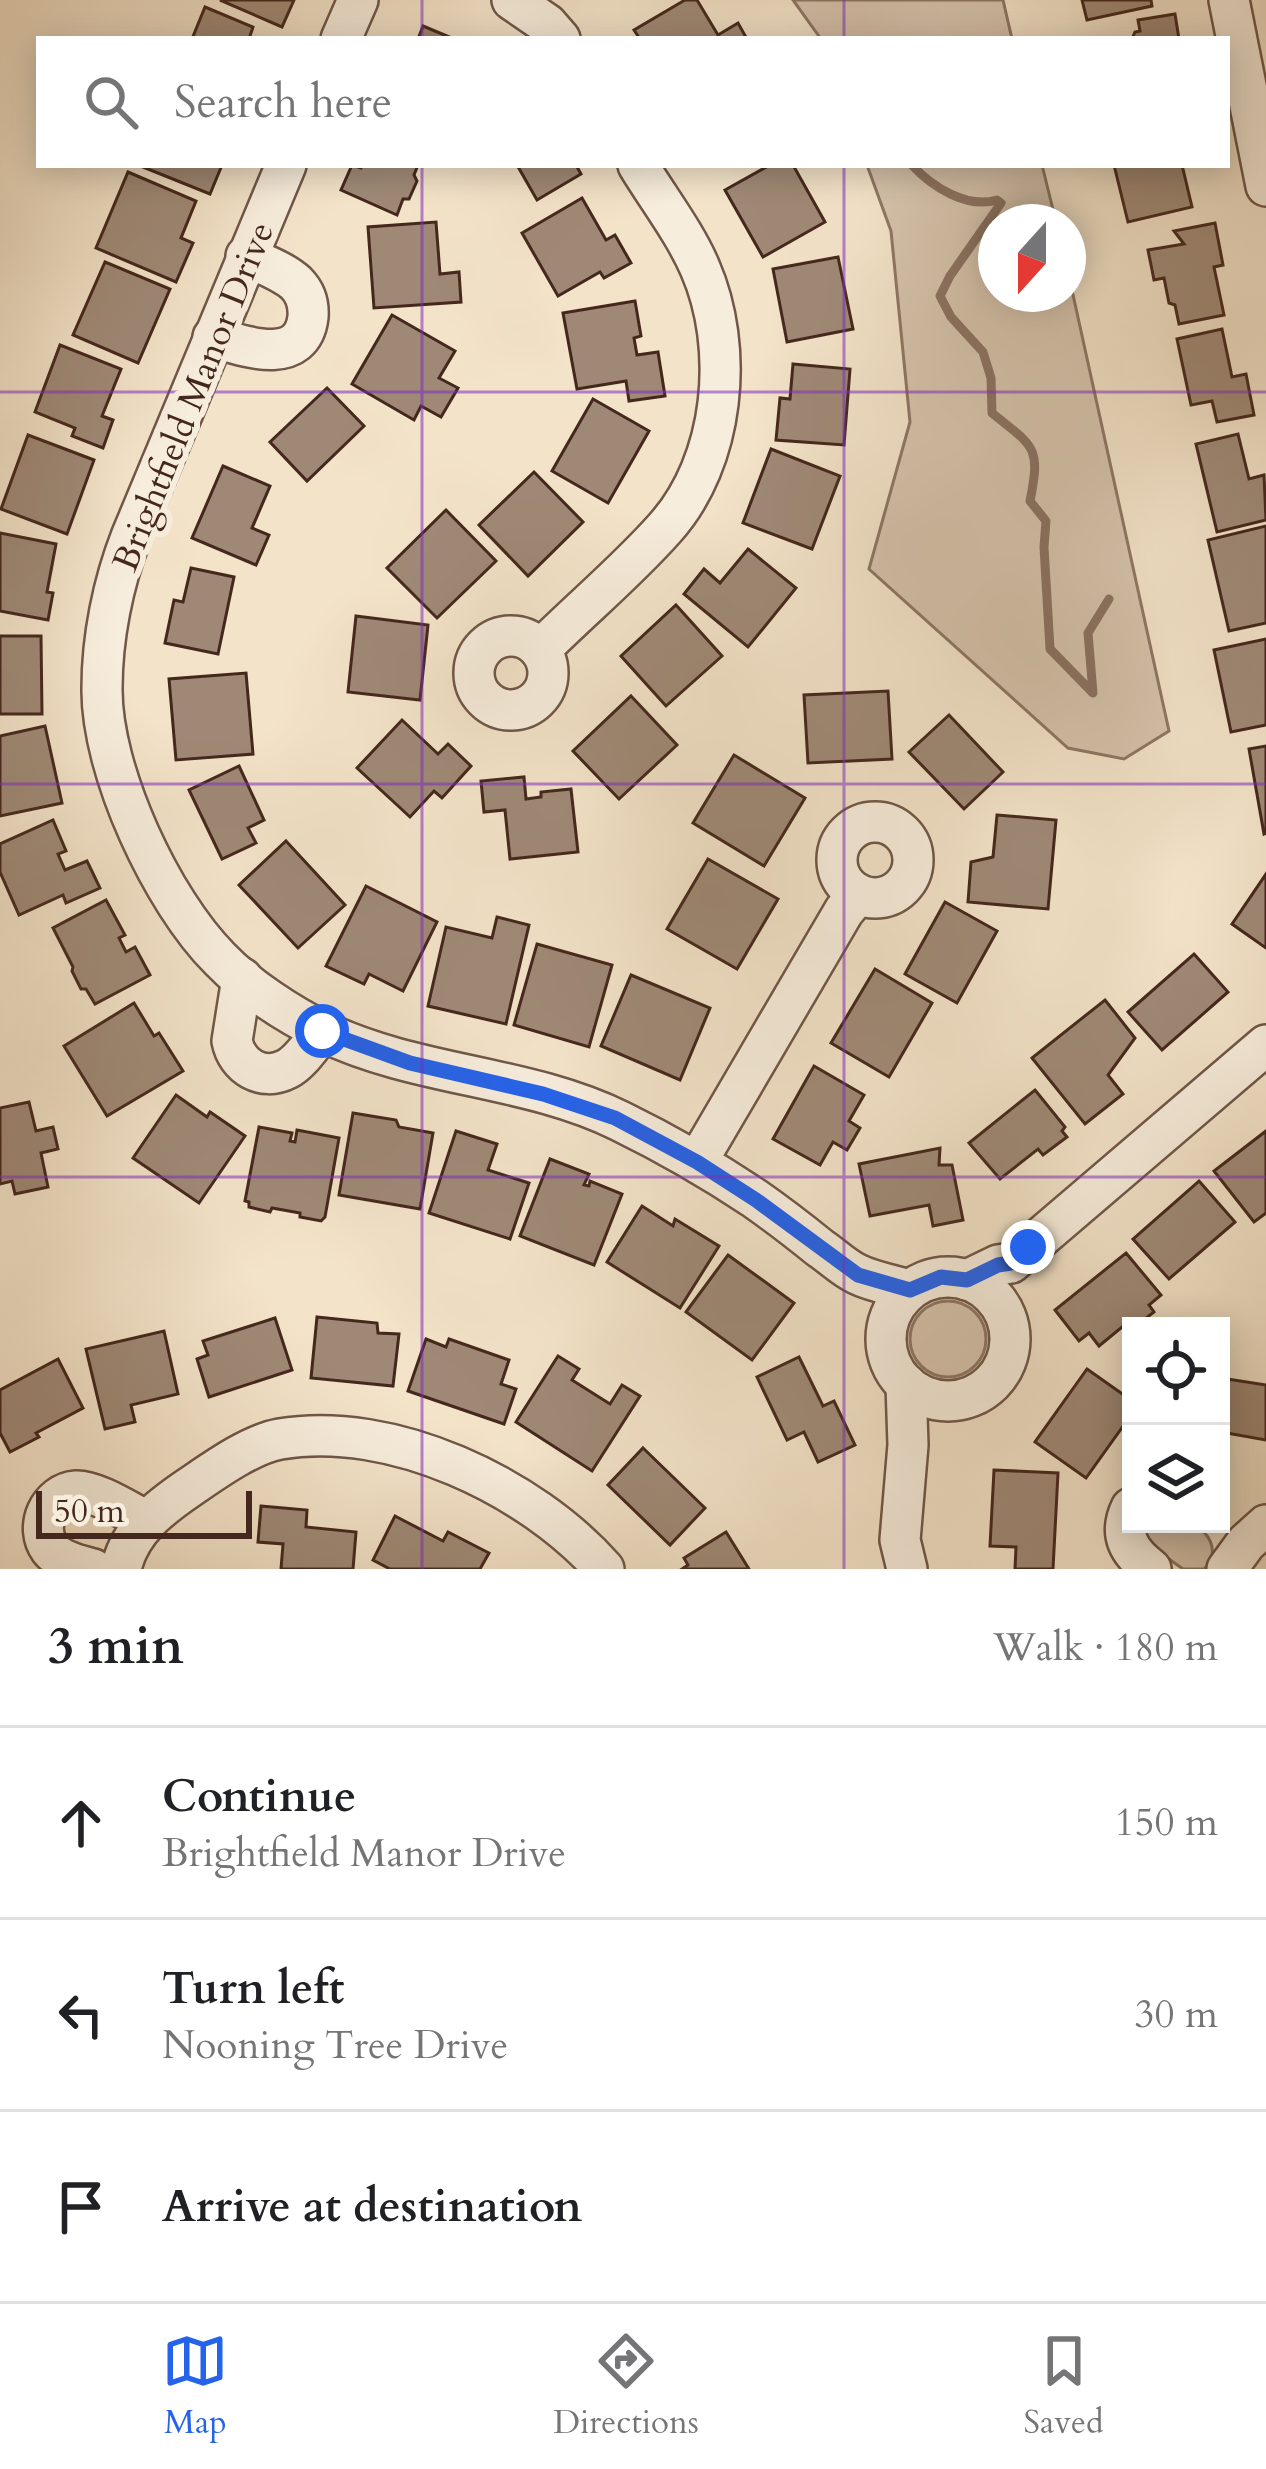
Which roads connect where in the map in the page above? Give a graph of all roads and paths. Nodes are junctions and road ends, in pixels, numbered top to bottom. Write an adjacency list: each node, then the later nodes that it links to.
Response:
1 (358, 0): 4 (street)
2 (512, 0): 5 (street)
3 (1229, 0): 8 (street)
4 (342, 36)
5 (557, 36)
6 (285, 168): 9 (street, Brightfield Manor Drive)
7 (640, 168): 11 (street)
8 (1266, 186)
9 (246, 256): 10 (street, Brightfield Manor Drive); 10 (street)
10 (213, 337): 13 (street, Brightfield Manor Drive)
11 (540, 650)
12 (858, 894): 16 (street)
13 (242, 978): 14 (street, Brightfield Manor Drive); 14 (street)
14 (322, 1031): 16 (street, Brightfield Manor Drive)
15 (1266, 1045): 17 (street)
16 (697, 1162): 20 (street, Brightfield Manor Drive)
17 (1011, 1263): 18 (street); 19 (street)
18 (967, 1280): 19 (street); 20 (street)
19 (1000, 1305): 22 (street)
20 (899, 1306): 21 (street)
21 (906, 1384): 22 (street); 23 (street)
22 (944, 1401): 23 (street)
23 (908, 1444): 29 (street)
24 (147, 1520): 26 (street); 27 (street); 28 (street)
25 (1125, 1533): 30 (street)
26 (93, 1569)
27 (121, 1569)
28 (604, 1569)
29 (907, 1569)
30 (1151, 1569)

